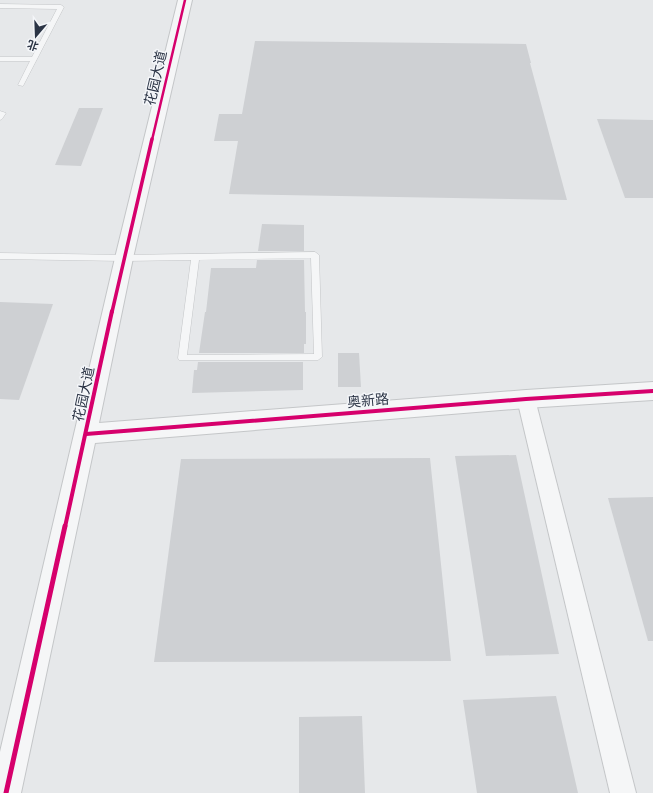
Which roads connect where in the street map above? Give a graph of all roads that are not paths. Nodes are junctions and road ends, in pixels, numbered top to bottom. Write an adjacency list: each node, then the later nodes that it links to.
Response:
1 (185, 0): 10 (street, 花园大道)
2 (0, 6): 4 (lane)
3 (0, 59): 4 (lane)
4 (34, 59): 5 (lane)
5 (21, 85)
6 (0, 113): 7 (lane)
7 (0, 118)
8 (0, 256): 10 (lane)
9 (195, 257): 9 (lane); 10 (lane)
10 (124, 258): 13 (street, 花园大道)
11 (653, 391): 12 (street, 奥新路)
12 (526, 399): 13 (street, 奥新路); 15 (street)
13 (86, 434): 14 (street, 花园大道)
14 (6, 793)
15 (623, 793)

